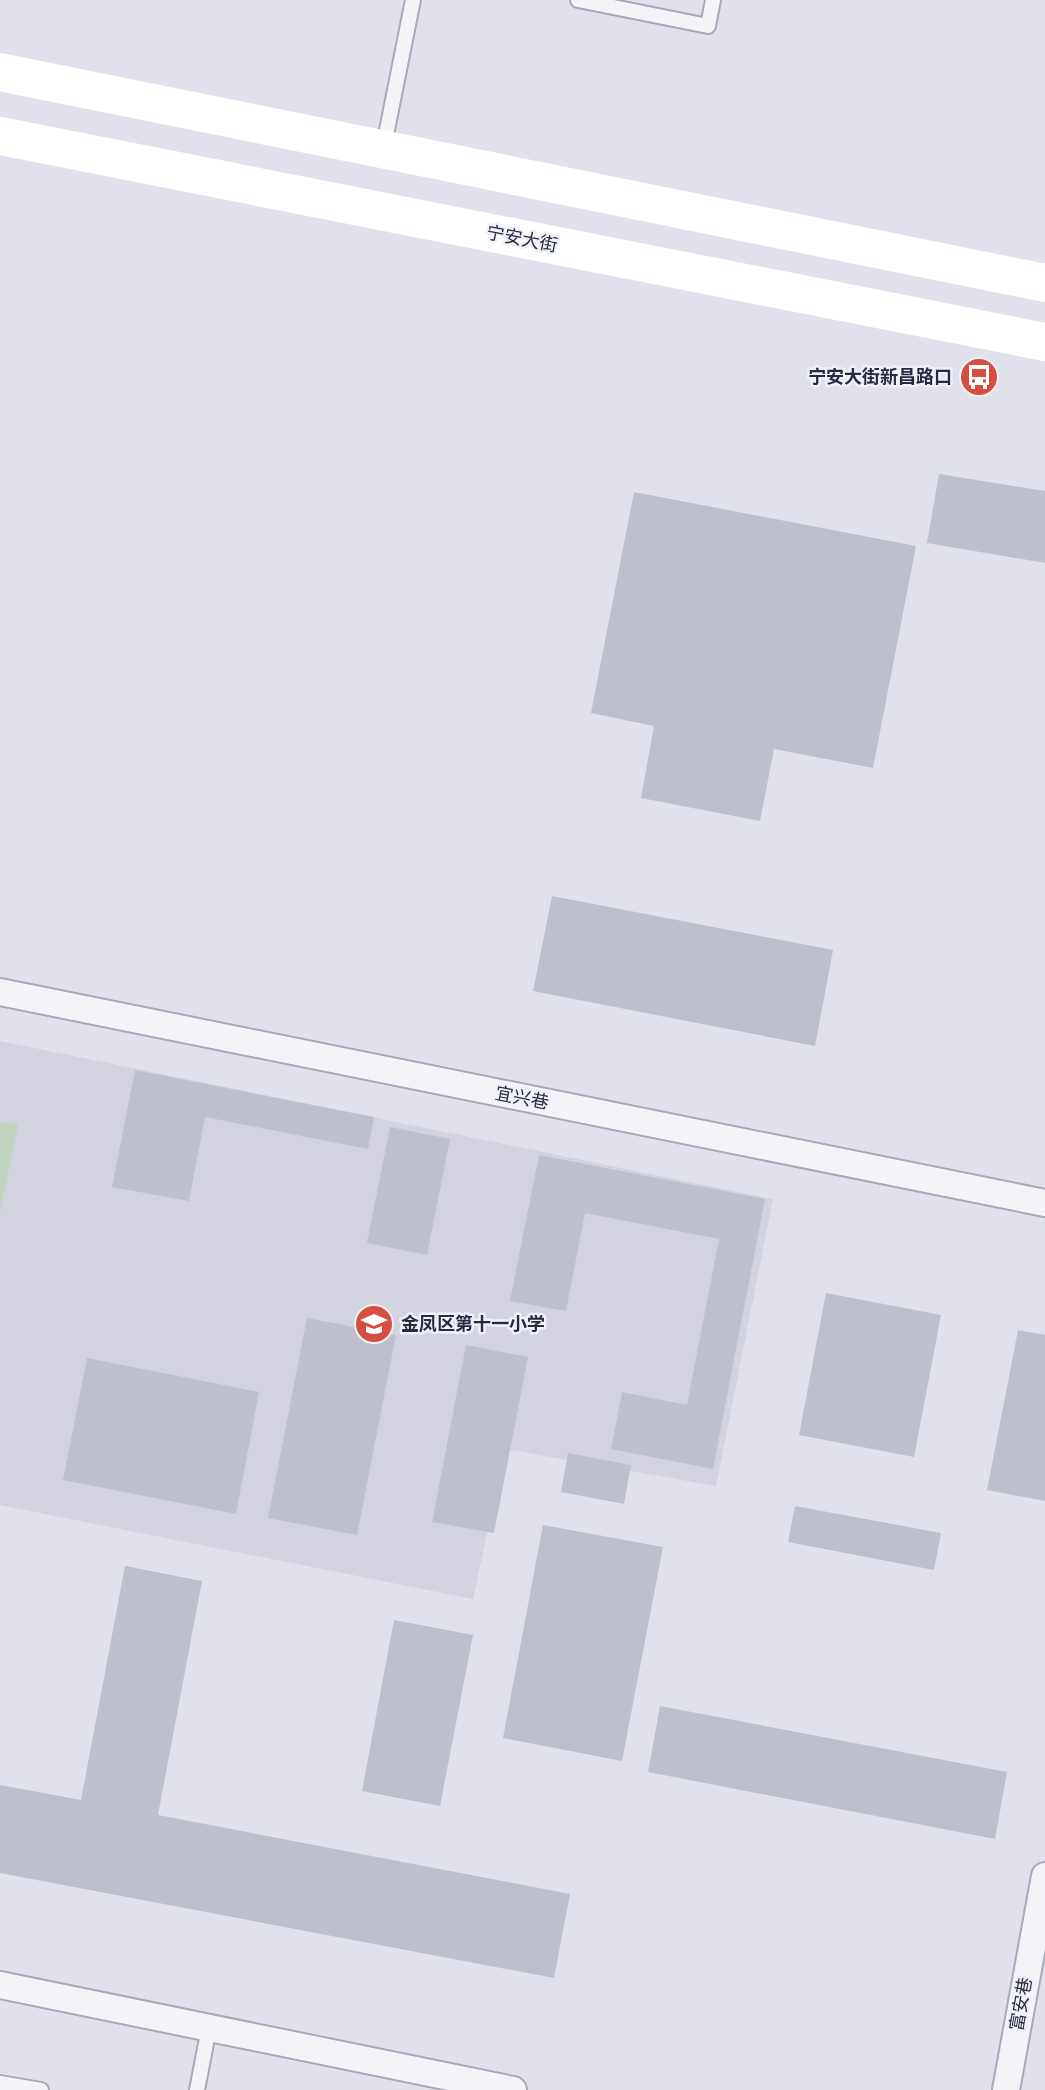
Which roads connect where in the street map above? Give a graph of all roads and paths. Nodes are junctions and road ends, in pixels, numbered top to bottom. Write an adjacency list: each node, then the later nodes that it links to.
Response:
1 (413, 0): 6 (lane)
2 (578, 0): 3 (lane)
3 (713, 0)
4 (0, 72): 6 (main road)
5 (0, 136): 8 (main road, 宁安大街)
6 (383, 150): 7 (main road)
7 (1045, 282)
8 (1045, 342)
9 (0, 992): 10 (street, 宜兴巷)
10 (1045, 1203)
11 (1045, 1877): 18 (street, 富安巷)
12 (0, 1985): 13 (street)
13 (209, 2028): 16 (lane); 17 (street)
14 (0, 2083): 15 (lane)
15 (41, 2090)
16 (197, 2090)
17 (513, 2090)
18 (1006, 2090)

